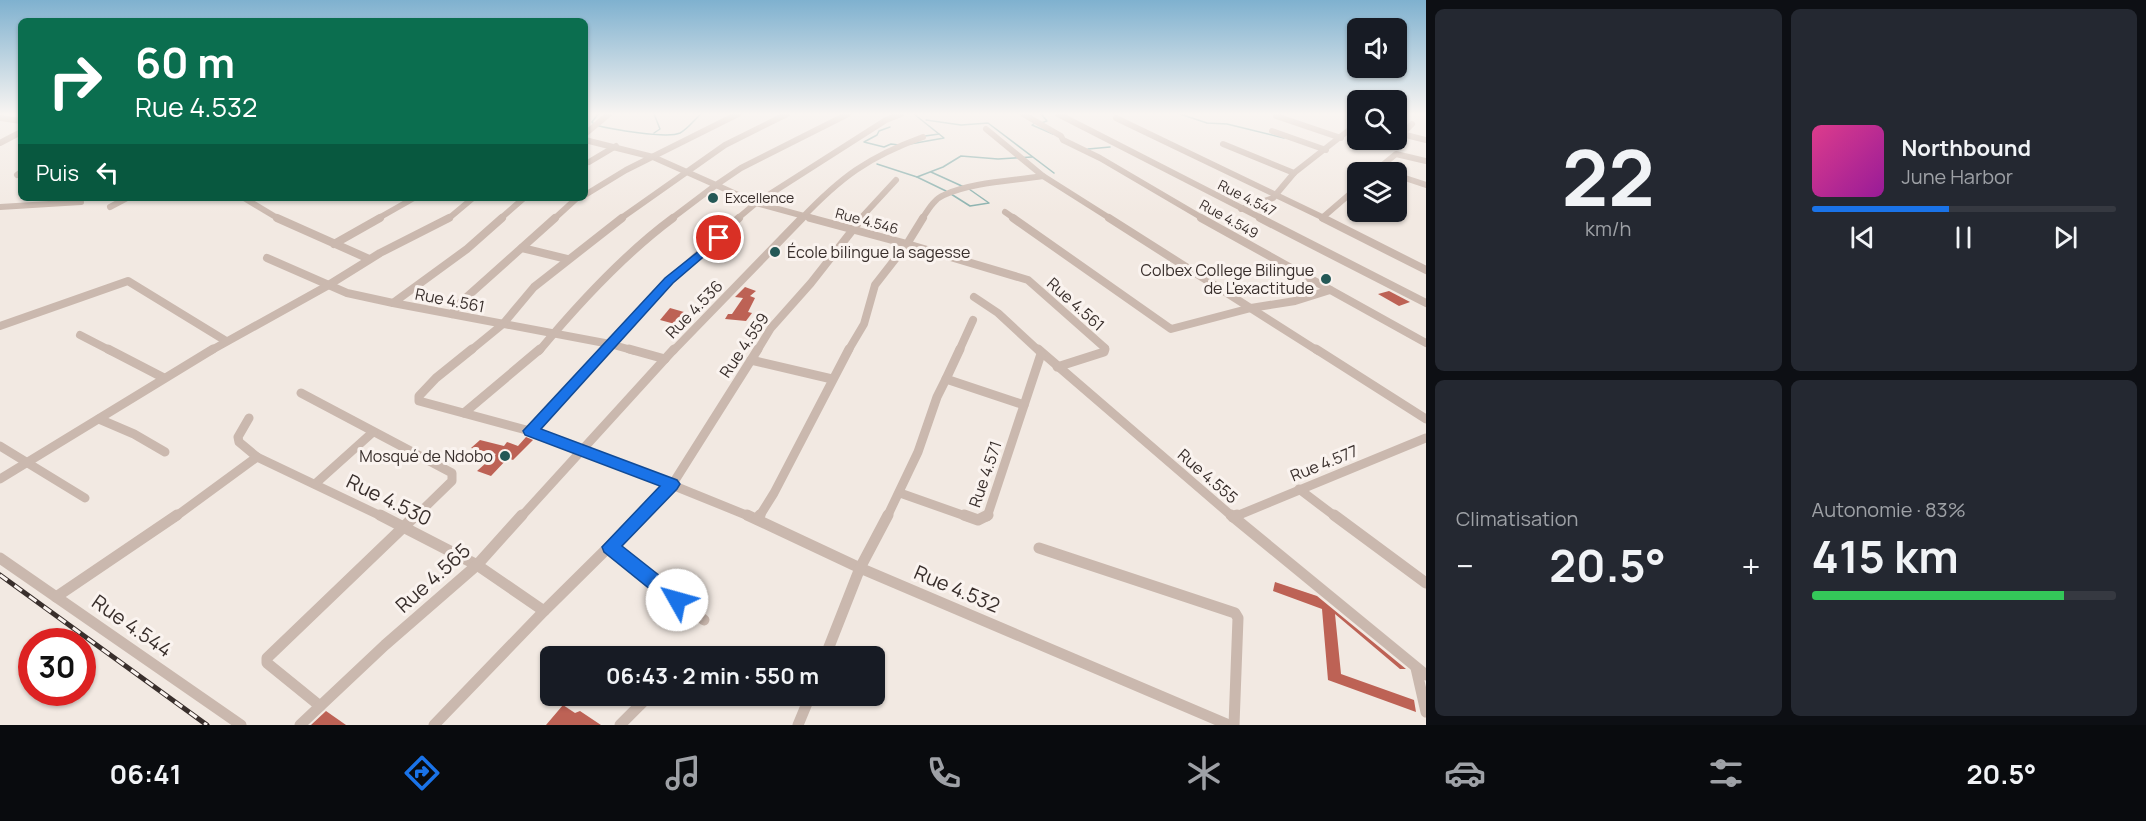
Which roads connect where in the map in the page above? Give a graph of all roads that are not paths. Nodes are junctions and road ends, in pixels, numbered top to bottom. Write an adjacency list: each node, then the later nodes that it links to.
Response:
1 (614, 148): 18 (street)
2 (624, 148): 16 (street, Rue 4.546)
3 (670, 148): 16 (street)
4 (722, 148): 20 (street)
5 (781, 148): 25 (street)
6 (844, 148): 39 (street)
7 (895, 148): 44 (street, Rue 4.536)
8 (1009, 148): 22 (street)
9 (1079, 148): 55 (street, Rue 4.549)
10 (1123, 148): 42 (street, Rue 4.547)
11 (1177, 148): 30 (street)
12 (1232, 148): 21 (street)
13 (1320, 148): 15 (street)
14 (1329, 148): 15 (street)
15 (1326, 150): 21 (street)
16 (653, 156): 20 (street, Rue 4.546); 29 (street)
17 (1426, 161): 19 (street)
18 (589, 162)
19 (1387, 162)
20 (685, 171): 25 (street, Rue 4.546); 52 (street)
21 (1294, 173): 30 (street)
22 (1043, 176): 27 (street, Rue 4.546); 59 (street)
23 (1407, 179): 26 (street)
24 (896, 180): 46 (street, Rue 4.559)
25 (716, 185): 39 (street, Rue 4.546); 64 (street)
26 (1426, 185)
27 (973, 187): 28 (street, Rue 4.546)
28 (960, 190): 48 (street, Rue 4.546)
29 (588, 193)
30 (1275, 196): 42 (street); 45 (street)
31 (1347, 196): 45 (street)
32 (121, 201): 41 (street)
33 (249, 201): 47 (street)
34 (409, 201): 47 (street)
35 (469, 201): 51 (street)
36 (521, 201): 57 (street, Rue 4.561)
37 (574, 201): 49 (street)
38 (81, 202): 40 (street)
39 (756, 203): 44 (street, Rue 4.546); 68 (street)
40 (0, 207)
41 (110, 207)
42 (1241, 209): 58 (street, Rue 4.547)
43 (1005, 212): 59 (street)
44 (802, 216): 46 (street, Rue 4.546); 70 (street, Rue 4.536)
45 (1322, 218): 53 (street)
46 (851, 229): 48 (street, Rue 4.546); 71 (street, Rue 4.559)
47 (334, 244): 51 (street)
48 (907, 244): 72 (street, Rue 4.561); 74 (street)
49 (522, 248): 52 (street); 60 (street)
50 (267, 258): 54 (street)
51 (369, 259): 54 (street)
52 (567, 259): 62 (street)
53 (1426, 270)
54 (327, 286): 57 (street); 66 (street)
55 (1330, 290): 59 (street); 67 (street, Rue 4.549)
56 (974, 297): 69 (street, Rue 4.555)
57 (393, 303): 60 (street, Rue 4.561)
58 (1426, 303)
59 (1251, 308): 81 (street)
60 (452, 314): 62 (street, Rue 4.561)
61 (973, 320): 75 (street)
62 (502, 324): 64 (street, Rue 4.561); 78 (street, Rue 4.532)
63 (0, 326): 66 (street)
64 (553, 332): 68 (street, Rue 4.561); 78 (street)
65 (81, 335): 73 (street)
66 (226, 341): 73 (street)
67 (1426, 343)
68 (610, 344): 70 (street, Rue 4.561); 82 (street)
69 (1041, 354): 72 (street, Rue 4.555); 77 (street, Rue 4.571)
70 (665, 359): 86 (street, Rue 4.536)
71 (751, 360): 74 (street); 92 (street, Rue 4.559)
72 (1057, 367): 96 (street, Rue 4.555)
73 (164, 378): 80 (street)
74 (832, 379): 97 (street)
75 (946, 379): 77 (street); 94 (street)
76 (301, 393): 83 (street)
77 (1024, 405): 94 (street, Rue 4.571)
78 (465, 412): 82 (street, Rue 4.532)
79 (249, 418): 88 (street, Rue 4.530)
80 (99, 419): 87 (street); 89 (street)
81 (1426, 419)
82 (530, 431): 86 (street, Rue 4.532)
83 (373, 432): 91 (street); 98 (street)
84 (1426, 438): 93 (street, Rue 4.577)
85 (0, 446): 89 (street)
86 (581, 450): 92 (street, Rue 4.532); 102 (street, Rue 4.565)
87 (165, 452)
88 (257, 457): 91 (street, Rue 4.530); 105 (street)
89 (26, 464): 90 (street); 95 (street)
90 (0, 479)
91 (315, 484): 98 (street, Rue 4.530)
92 (672, 484): 97 (street, Rue 4.532); 99 (street)
93 (1299, 489): 96 (street, Rue 4.577); 104 (street)
94 (900, 493): 103 (street)
95 (85, 498)
96 (1233, 517): 109 (street, Rue 4.555)
97 (757, 519): 103 (street, Rue 4.532)
98 (403, 526): 102 (street, Rue 4.530); 110 (street)
99 (610, 547): 106 (street); 107 (street)
100 (1039, 548): 119 (street)
101 (0, 558): 105 (street, Rue 4.544)
102 (477, 565): 106 (street, Rue 4.530); 110 (street, Rue 4.565)
103 (860, 568): 108 (street); 119 (street, Rue 4.532)
104 (1426, 582)
105 (56, 597): 114 (street, Rue 4.544)
106 (544, 611): 116 (street)
107 (704, 620)
108 (829, 646)
109 (1421, 671): 113 (street)
110 (320, 706): 115 (street, Rue 4.565)
111 (639, 706): 117 (street)
112 (806, 706): 118 (street)
113 (1426, 712)
114 (241, 725)
115 (300, 725)
116 (435, 725)
117 (620, 725)
118 (798, 725)
119 (1231, 725)

